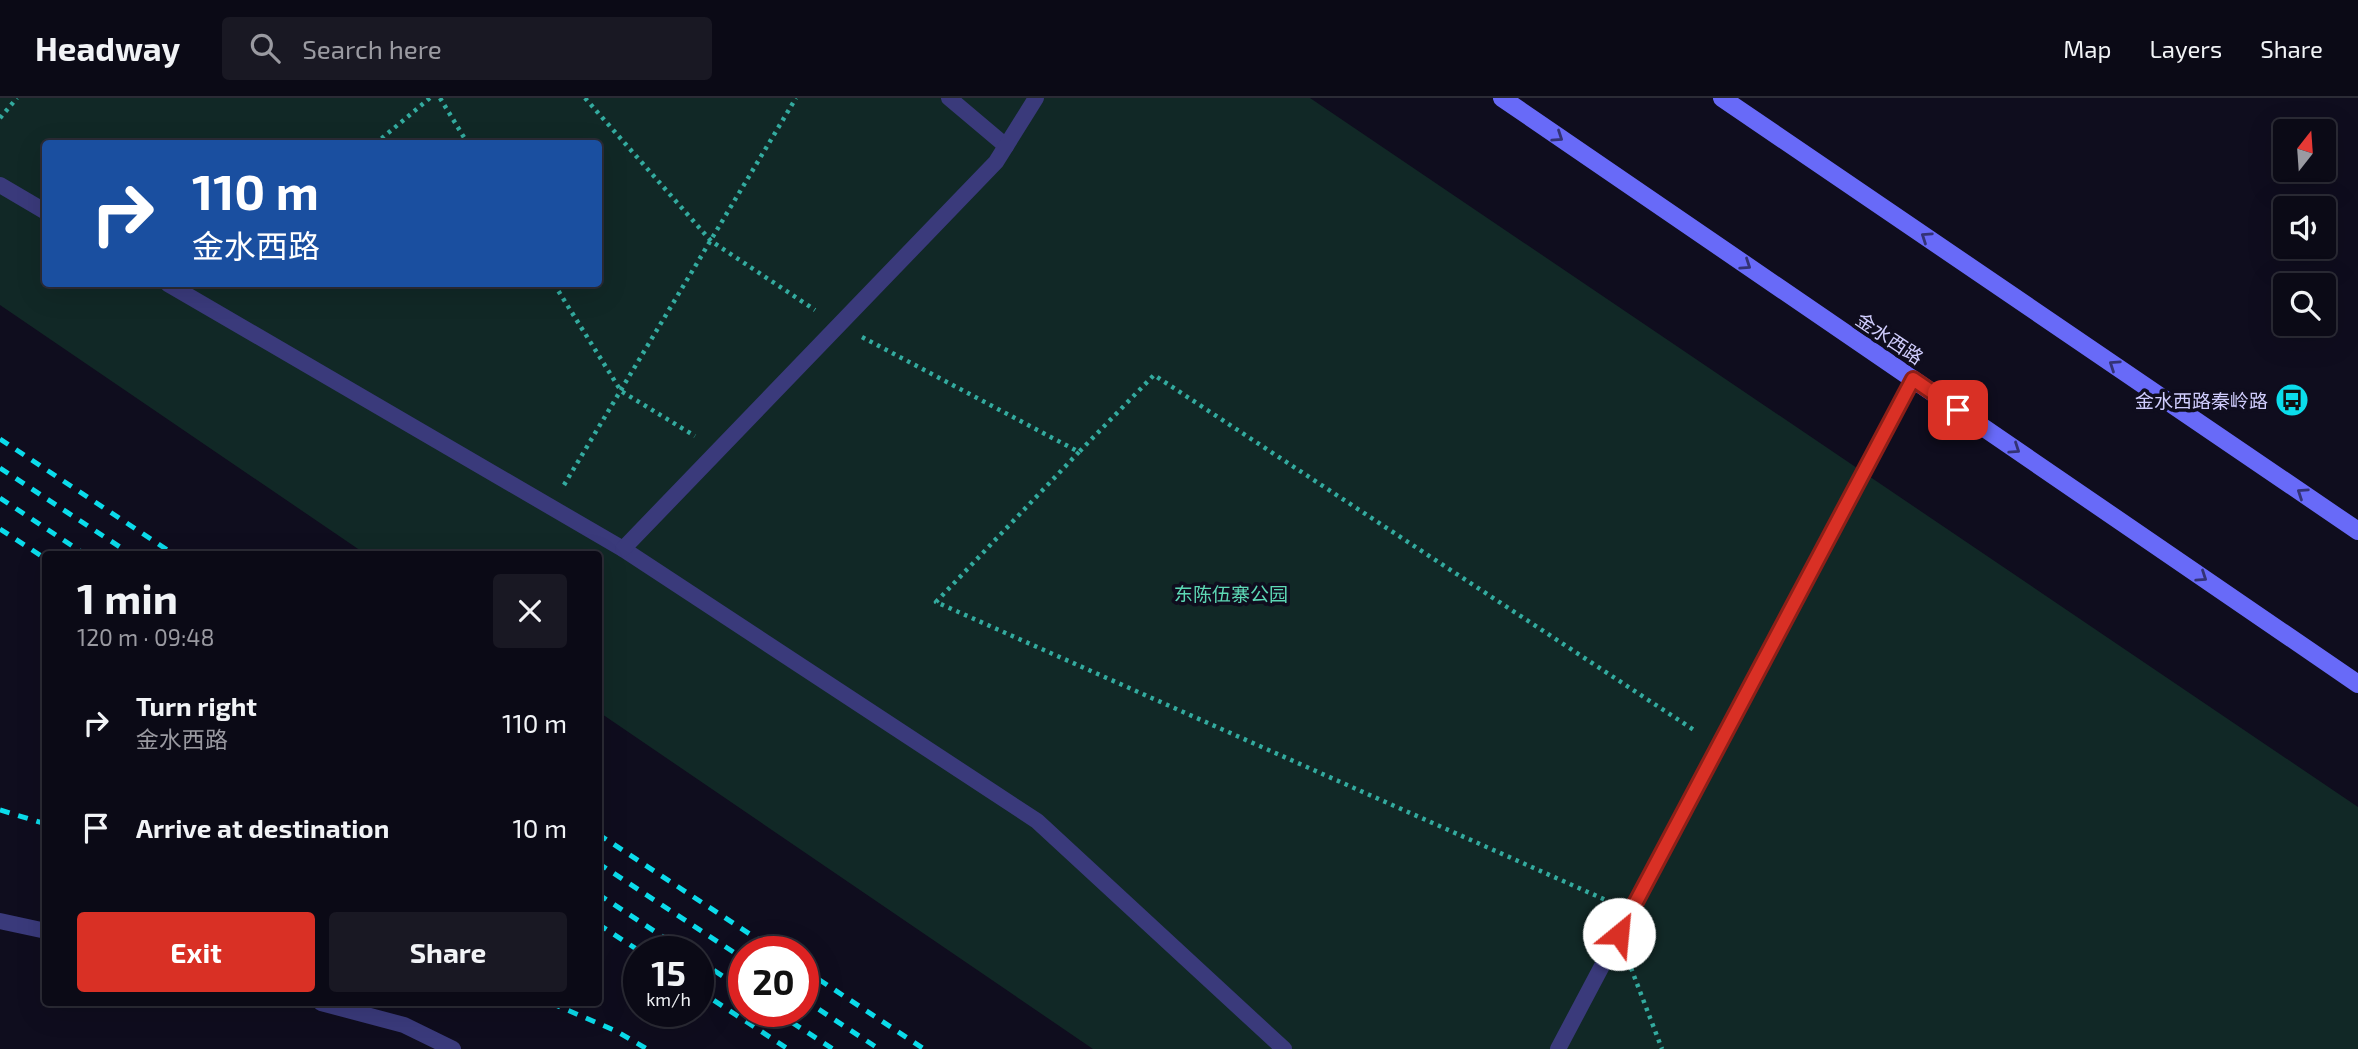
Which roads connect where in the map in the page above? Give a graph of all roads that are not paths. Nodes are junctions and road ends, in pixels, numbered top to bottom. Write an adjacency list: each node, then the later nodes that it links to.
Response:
1 (949, 98): 5 (lane)
2 (1036, 98): 5 (lane)
3 (1502, 98): 9 (main road, 金水西路, one-way to 9)
4 (1722, 98): 10 (main road, one-way to 4)
5 (1006, 146): 11 (lane)
6 (0, 185): 7 (lane)
7 (42, 210)
8 (173, 287): 11 (lane)
9 (1913, 379): 12 (main road, 金水西路, one-way to 12); 18 (lane)
10 (2358, 531)
11 (622, 549): 17 (lane)
12 (2358, 684)
13 (0, 921): 14 (lane)
14 (42, 930)
15 (332, 1006): 16 (lane)
16 (453, 1049)
17 (1284, 1049)
18 (1558, 1049)

